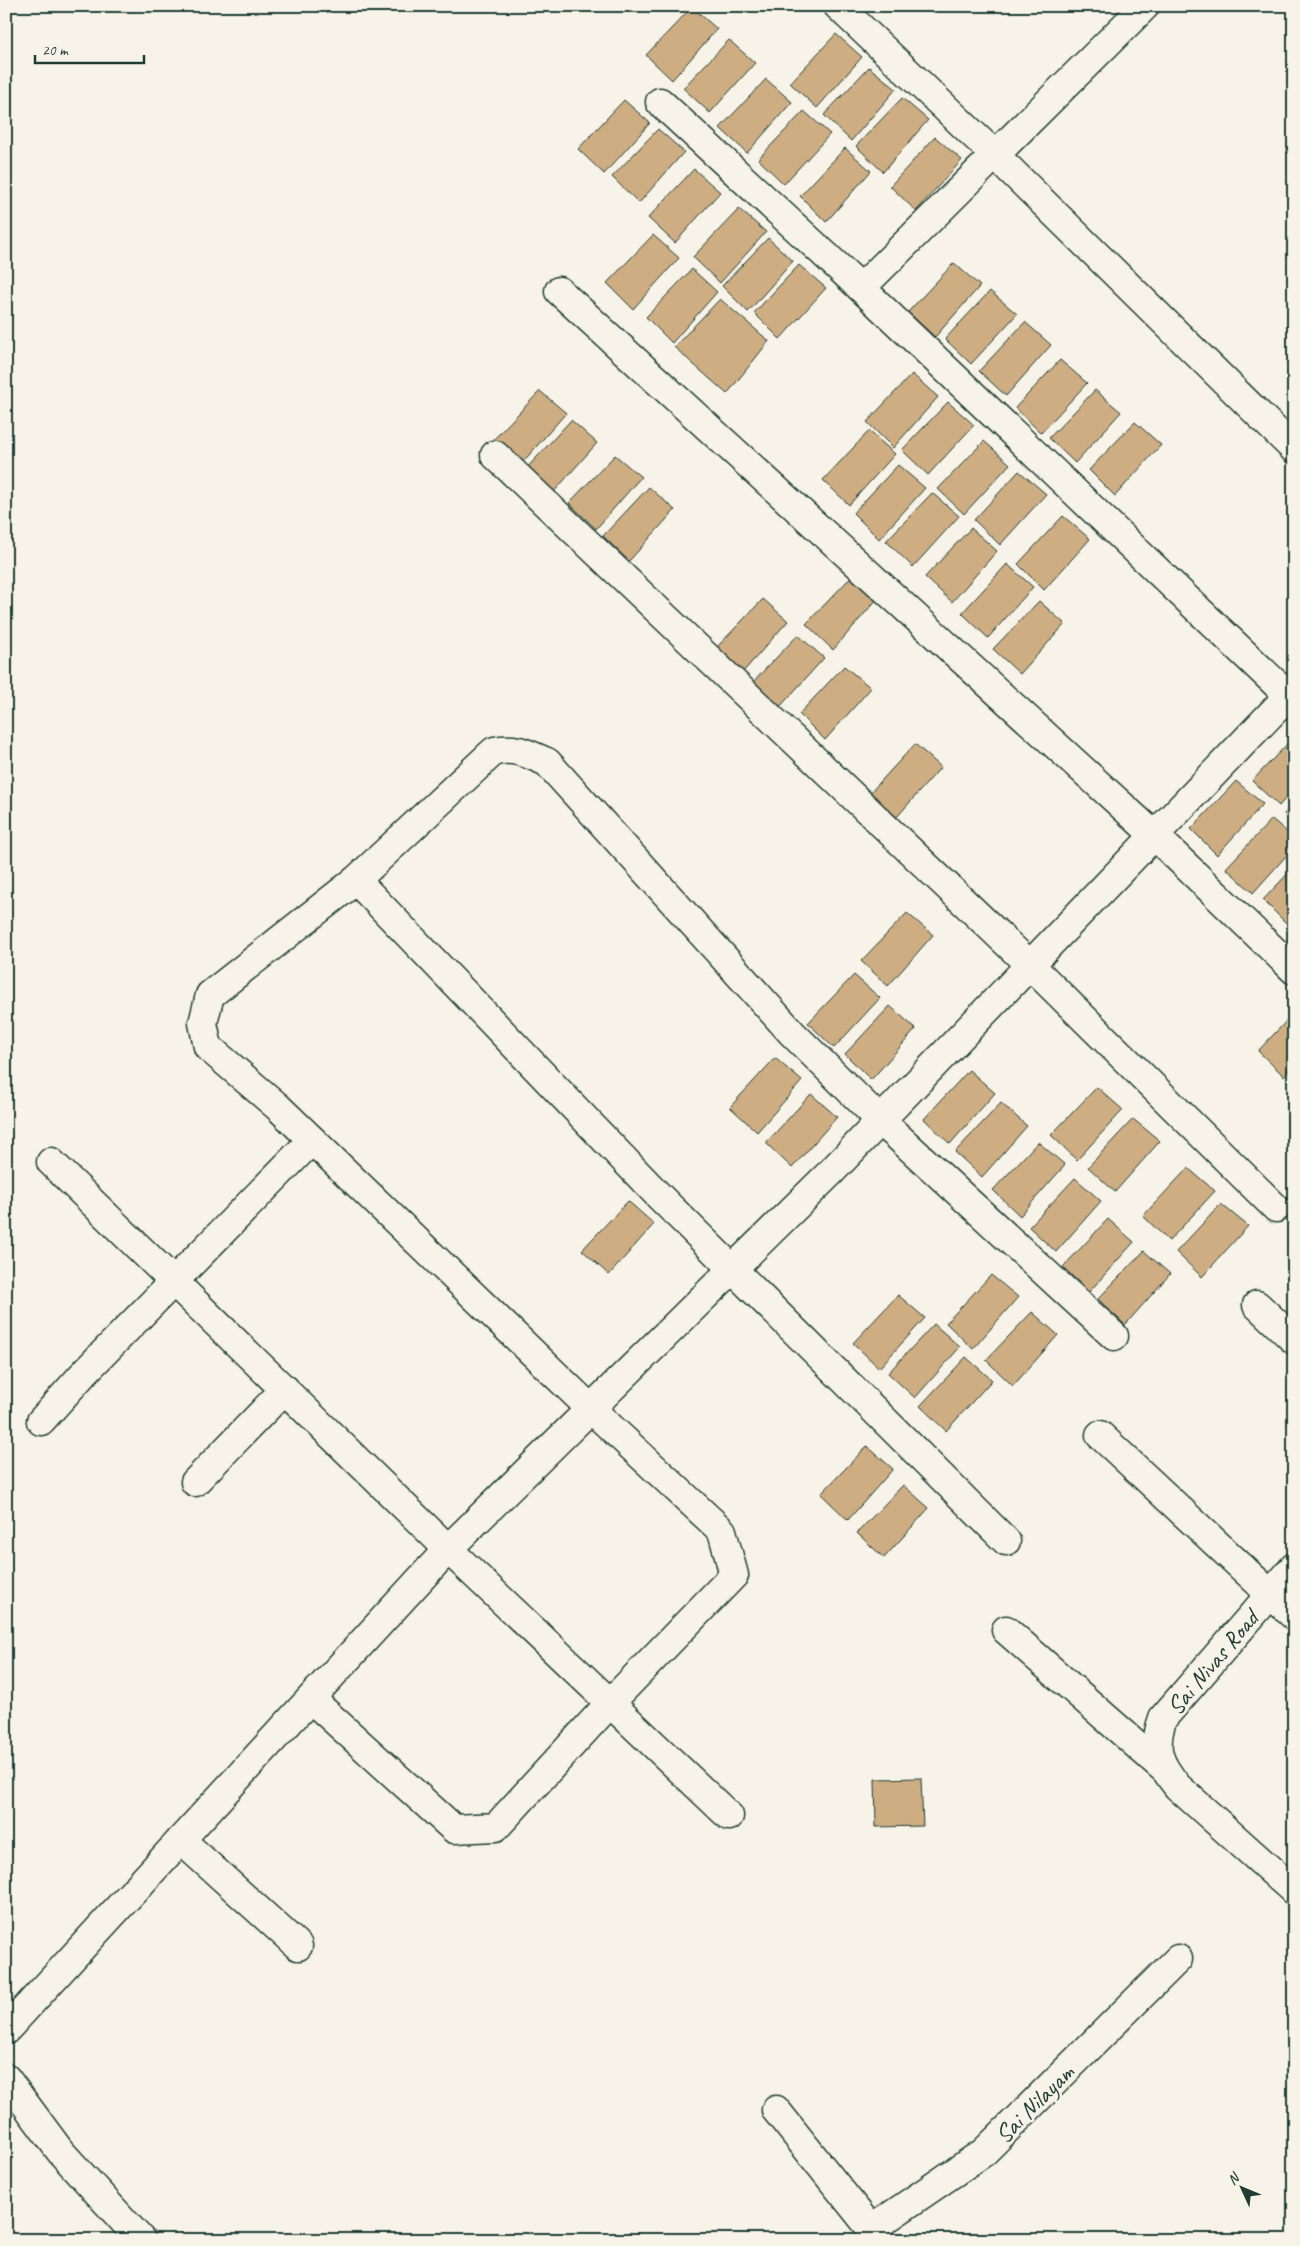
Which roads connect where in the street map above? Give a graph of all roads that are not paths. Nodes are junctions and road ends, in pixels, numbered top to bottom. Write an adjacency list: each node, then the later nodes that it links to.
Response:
1 (838, 6): 4 (street)
2 (1145, 6): 4 (street)
3 (660, 102): 5 (street)
4 (995, 155): 5 (street); 7 (street)
5 (861, 288): 9 (street)
6 (559, 291): 10 (street)
7 (1294, 449)
8 (495, 455): 12 (street)
9 (1292, 695): 10 (street)
10 (1154, 835): 12 (street); 13 (street)
11 (356, 880): 14 (street); 15 (street); 18 (street)
12 (1030, 965): 14 (street); 17 (street)
13 (1294, 970)
14 (881, 1120): 18 (street); 21 (street)
15 (312, 1140): 19 (street); 24 (street)
16 (51, 1162): 19 (street)
17 (1276, 1208)
18 (733, 1268): 24 (street); 28 (street)
19 (174, 1282): 23 (street); 25 (street)
20 (1257, 1305): 22 (street)
21 (1114, 1336)
22 (1294, 1340)
23 (285, 1389): 27 (street); 29 (street)
24 (591, 1409): 29 (street); 35 (street)
25 (41, 1421)
26 (1100, 1434): 31 (street)
27 (195, 1482)
28 (1006, 1541)
29 (448, 1549): 34 (street); 35 (street)
30 (1294, 1567): 31 (street, Sai Nivas Road)
31 (1270, 1594): 32 (street); 36 (street, Sai Nivas Road)
32 (1294, 1616)
33 (1006, 1630): 36 (street)
34 (311, 1699): 35 (street); 38 (street)
35 (610, 1703): 37 (street)
36 (1163, 1768): 39 (street, Sai Nivas Road)
37 (729, 1816)
38 (181, 1840): 40 (street); 42 (street)
39 (1294, 1891)
40 (298, 1946)
41 (1178, 1959): 45 (street, Sai Nilayam)
42 (6, 2030)
43 (6, 2078): 46 (street)
44 (776, 2110): 45 (street)
45 (876, 2234)
46 (140, 2240)

